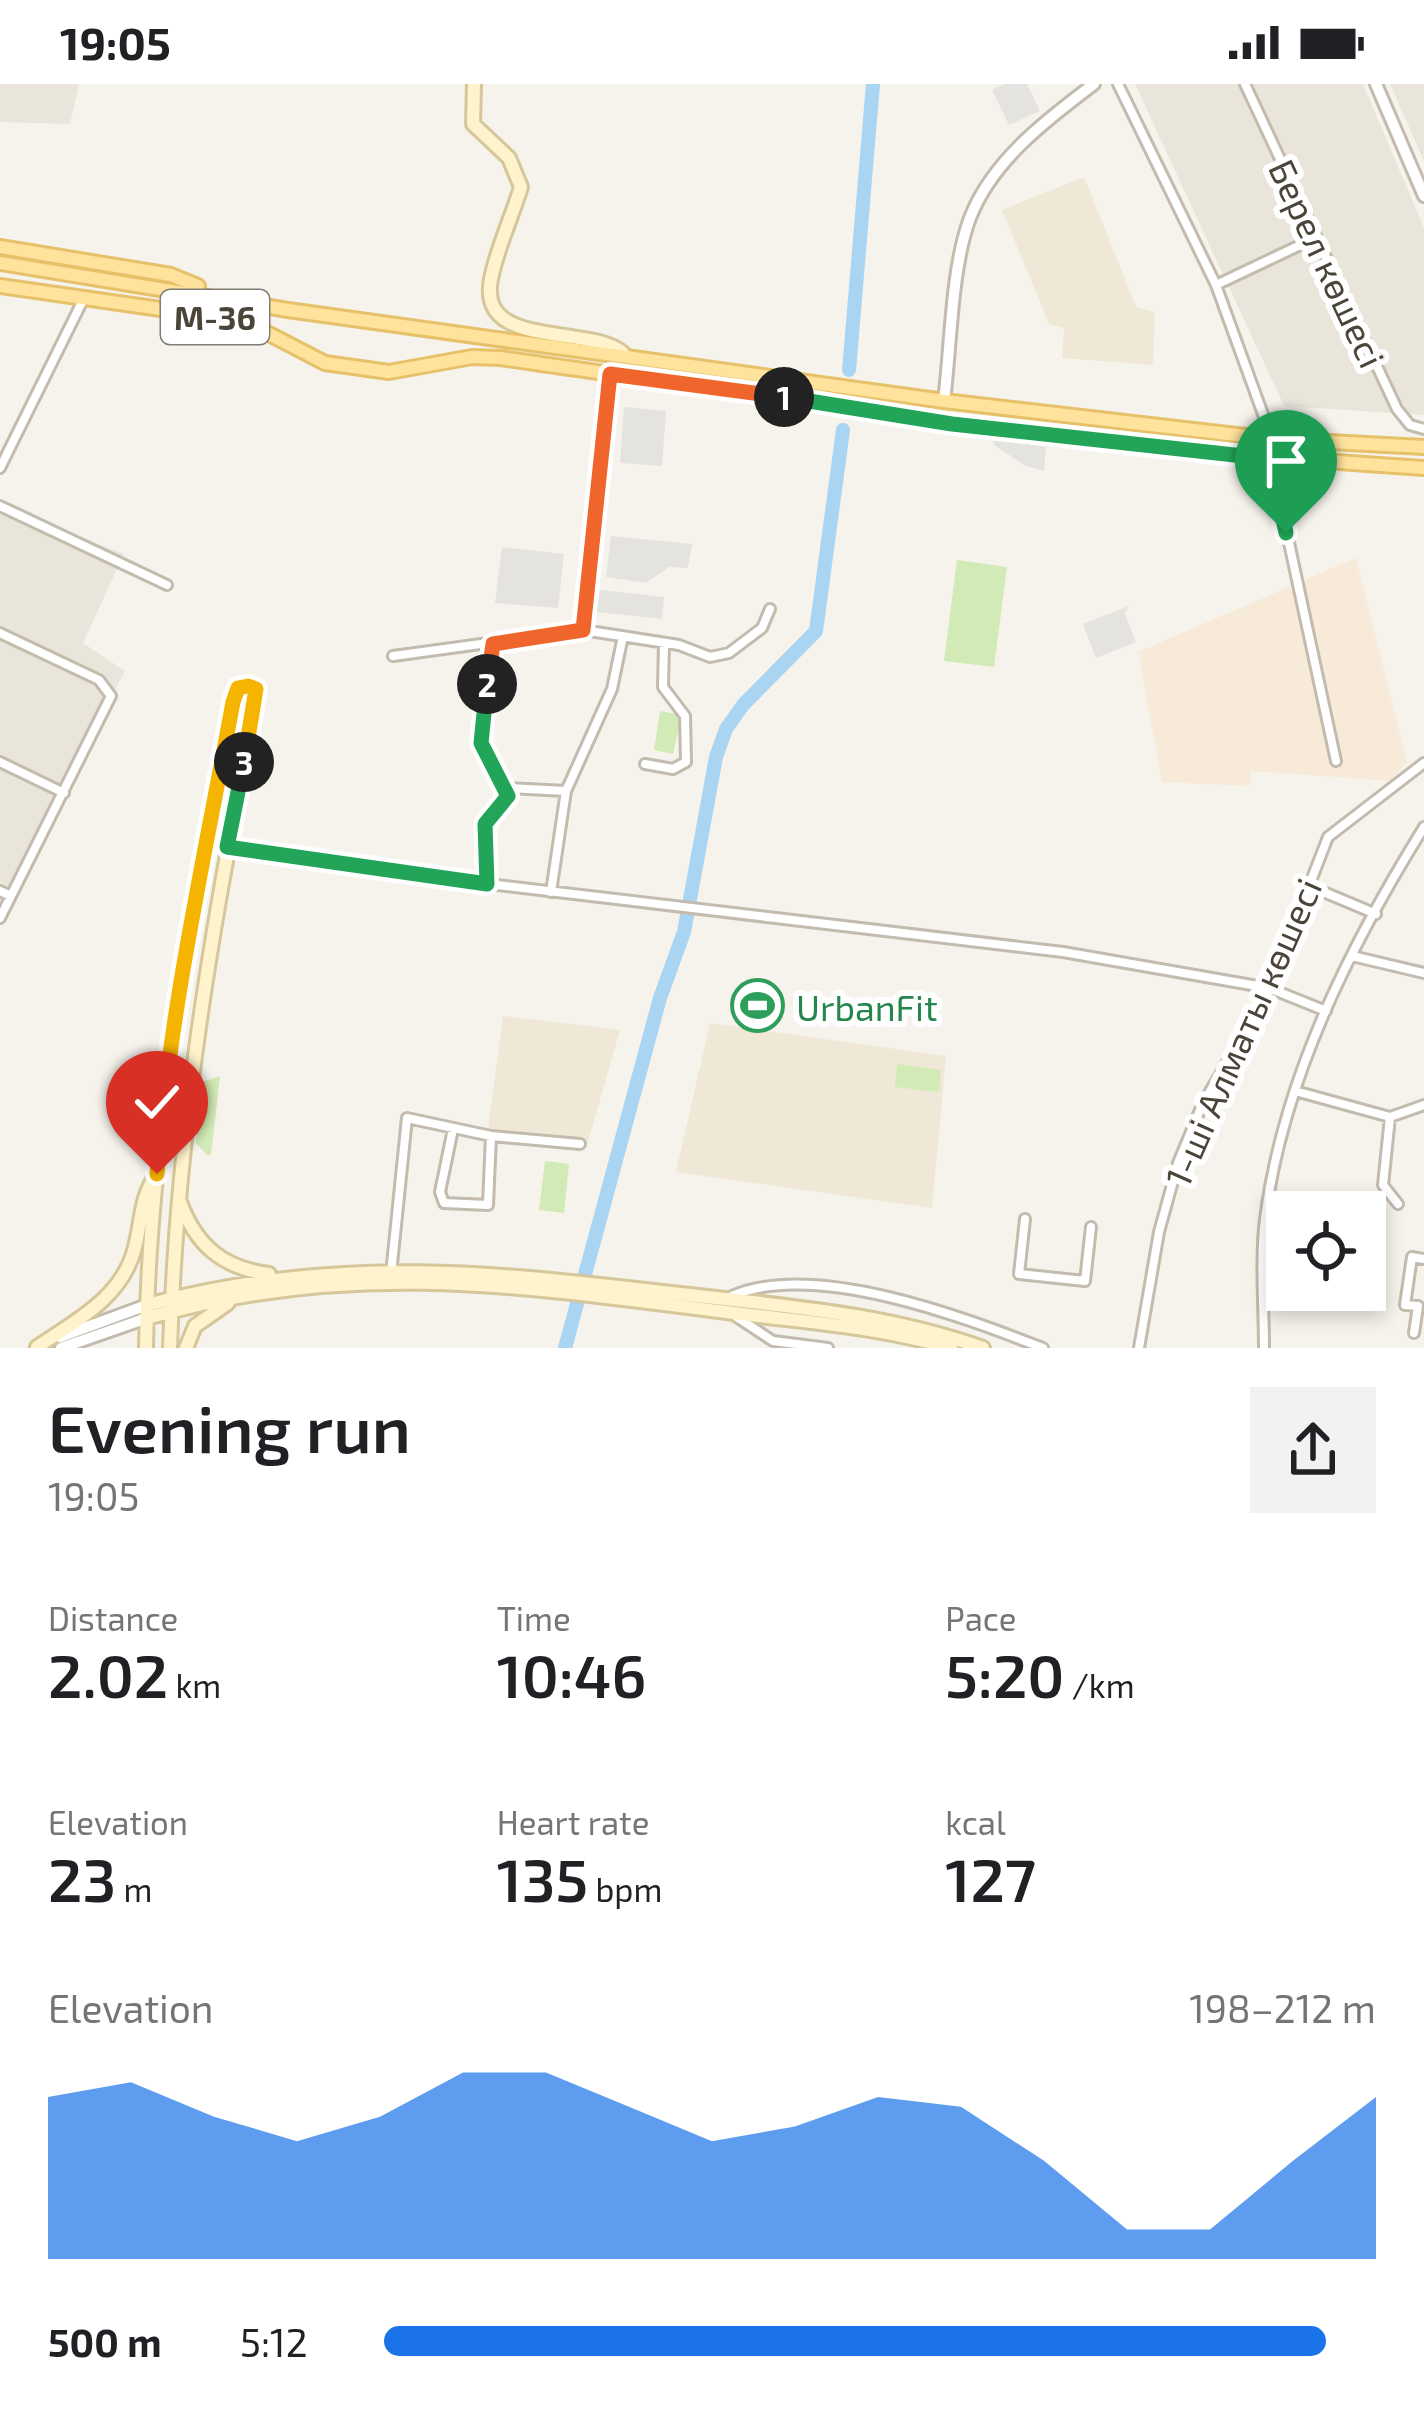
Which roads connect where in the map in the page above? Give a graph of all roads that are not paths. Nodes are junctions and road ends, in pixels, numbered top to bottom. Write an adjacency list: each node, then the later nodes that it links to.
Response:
1 (475, 84): 17 (main road)
2 (1094, 84): 21 (street)
3 (1118, 84): 11 (street)
4 (1245, 84): 8 (street, Берел көшесі)
5 (1376, 84): 6 (street)
6 (1421, 181): 7 (street)
7 (1424, 196)
8 (1315, 238): 11 (street); 23 (street, Берел көшесі)
9 (0, 247): 13 (main road)
10 (0, 263): 13 (main road, M-36)
11 (1216, 285): 24 (street)
12 (0, 286): 14 (main road, M-36)
13 (215, 294): 15 (main road, M-36)
14 (84, 298): 16 (main road, M-36); 27 (street)
15 (248, 301): 16 (main road); 17 (main road, M-36)
16 (244, 321): 18 (main road, M-36)
17 (623, 353): 19 (main road, M-36)
18 (610, 374): 20 (main road, M-36); 32 (street)
19 (769, 374): 20 (main road); 21 (main road, M-36)
20 (766, 394): 22 (main road, M-36)
21 (944, 401): 22 (main road); 24 (main road, M-36)
22 (941, 422): 26 (main road, M-36)
23 (1424, 429)
24 (1272, 439): 25 (main road, M-36); 26 (main road)
25 (1424, 447)
26 (1271, 459): 28 (main road, M-36); 38 (street)
27 (0, 468)
28 (1424, 468)
29 (0, 506): 30 (street)
30 (167, 584)
31 (770, 610): 36 (street)
32 (583, 630): 34 (street); 35 (street)
33 (0, 633): 44 (street)
34 (623, 636): 36 (street); 43 (street)
35 (493, 644): 37 (street); 42 (street)
36 (664, 644): 41 (street)
37 (394, 656)
38 (1336, 761)
39 (0, 762): 44 (street)
40 (1424, 763): 48 (street, 1-ші Алматы көшесі)
41 (646, 764)
42 (508, 788): 43 (street); 47 (street)
43 (566, 790): 50 (street)
44 (64, 794): 51 (street)
45 (1424, 827): 52 (street)
46 (227, 847): 47 (street); 64 (main road); 65 (main road)
47 (487, 884): 50 (street)
48 (1307, 885): 52 (street); 56 (street, 1-ші Алматы көшесі)
49 (0, 890): 51 (street)
50 (551, 892): 56 (street)
51 (11, 896): 53 (street)
52 (1376, 914): 54 (street)
53 (0, 918)
54 (1352, 956): 55 (street); 57 (street)
55 (1424, 973)
56 (1269, 988): 57 (street); 88 (street, 1-ші Алматы көшесі)
57 (1326, 1010): 58 (street)
58 (1294, 1091): 60 (street); 89 (street)
59 (1424, 1105): 60 (street)
60 (1390, 1118): 66 (street)
61 (453, 1129): 62 (street); 62 (street); 70 (street)
62 (491, 1136): 63 (street)
63 (580, 1144)
64 (157, 1174): 76 (main road); 79 (main road)
65 (178, 1196): 71 (main road); 75 (main road)
66 (1398, 1204)
67 (1025, 1219): 68 (street)
68 (1091, 1227)
69 (1424, 1259): 78 (street)
70 (391, 1274): 71 (main road); 72 (main road); 73 (main road)
71 (288, 1277): 75 (main road)
72 (598, 1289): 74 (main road); 77 (main road)
73 (245, 1295): 75 (main road); 83 (main road)
74 (726, 1299): 86 (main road); 87 (street)
75 (171, 1305): 76 (main road); 82 (main road)
76 (147, 1312): 79 (street); 80 (street); 81 (main road)
77 (731, 1313): 84 (street); 85 (main road)
78 (1414, 1333)
79 (36, 1348)
80 (61, 1348)
81 (146, 1348)
82 (170, 1348)
83 (186, 1348)
84 (827, 1348)
85 (951, 1348)
86 (983, 1348)
87 (1043, 1348)
88 (1139, 1348)
89 (1264, 1348)

